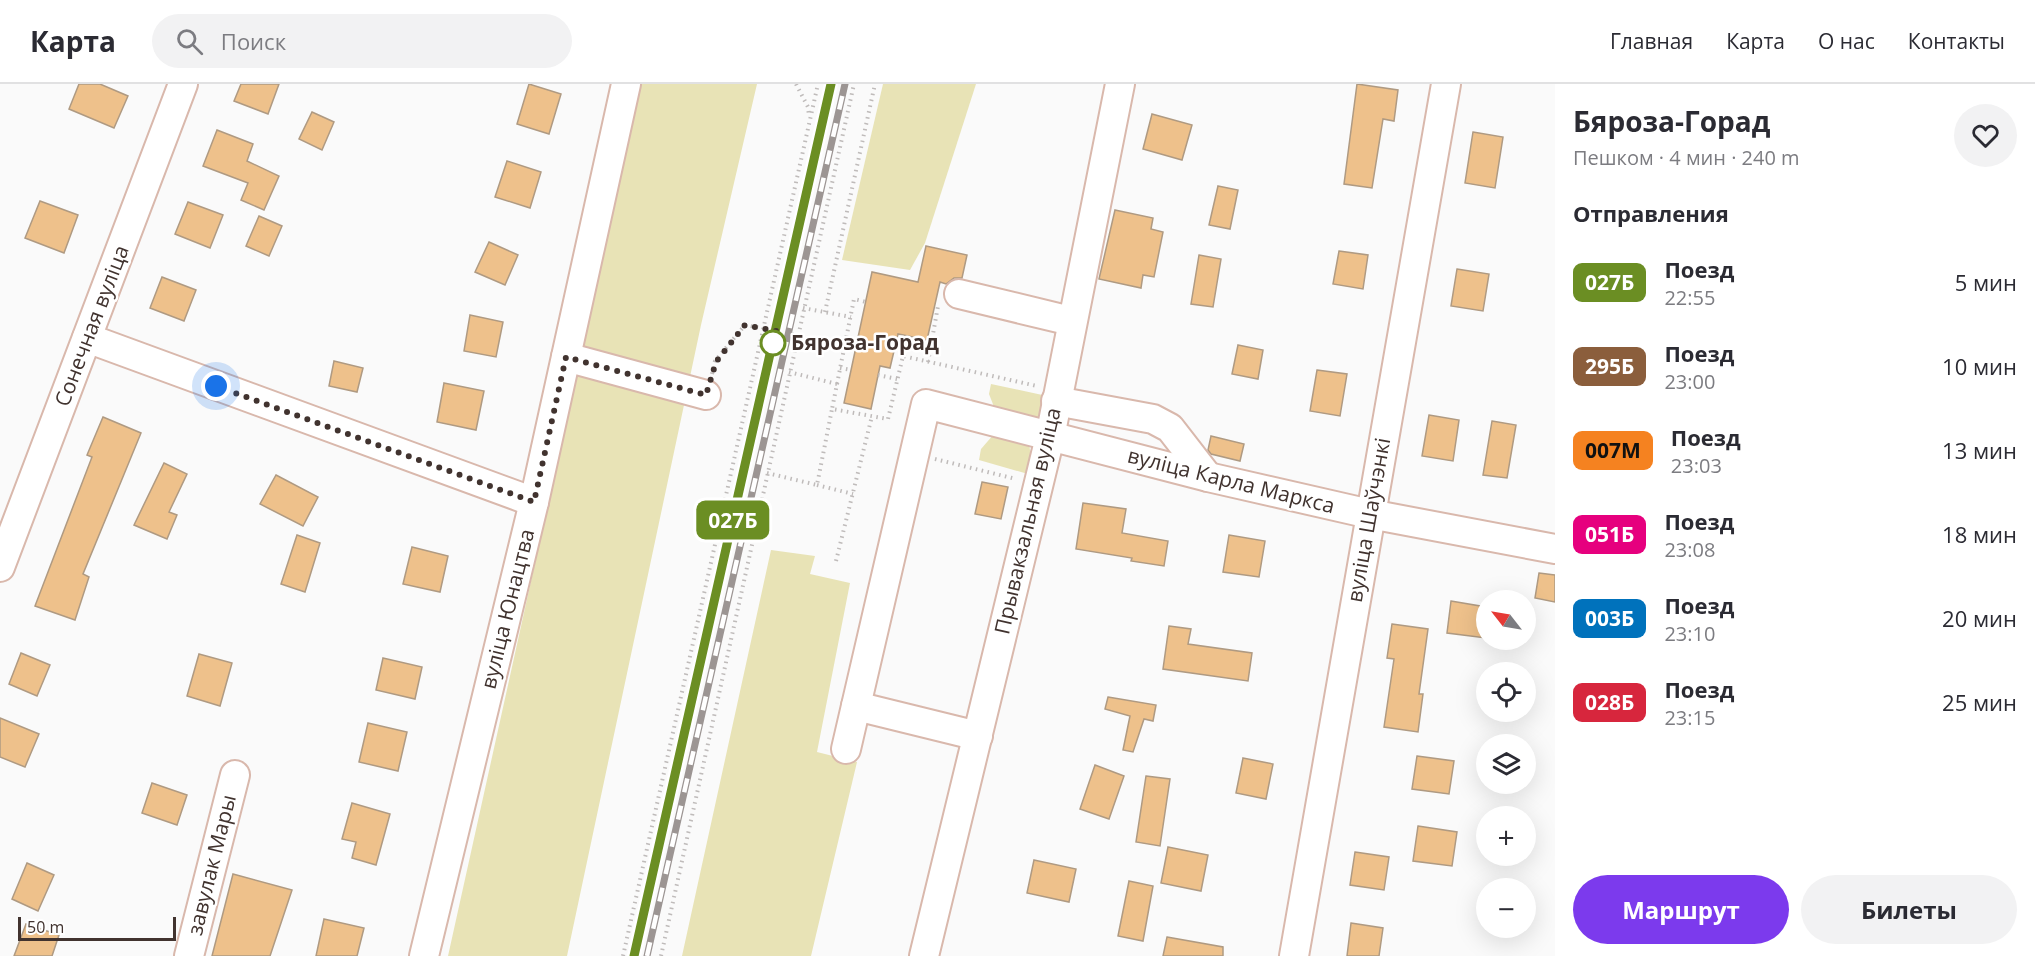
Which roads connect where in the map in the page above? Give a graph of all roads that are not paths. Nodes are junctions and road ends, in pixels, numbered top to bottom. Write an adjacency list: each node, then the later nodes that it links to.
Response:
1 (183, 84): 7 (street, Сонечная вуліца)
2 (626, 84): 8 (street, вуліца Юнацтва)
3 (1120, 84): 6 (street, Прывакзальная вуліца)
4 (1446, 84): 14 (street, вуліца Шаўчэнкі)
5 (949, 297): 6 (street)
6 (1071, 321): 10 (street, Прывакзальная вуліца)
7 (87, 338): 13 (street); 16 (street, Сонечная вуліца)
8 (566, 357): 9 (street); 13 (street, вуліца Юнацтва)
9 (706, 395)
10 (1056, 401): 11 (street, Прывакзальная вуліца); 12 (street)
11 (1050, 437): 12 (street, вуліца Карла Маркса); 17 (street, вуліца Карла Маркса); 18 (street, Прывакзальная вуліца)
12 (1208, 477): 14 (street, вуліца Карла Маркса)
13 (534, 502): 22 (street, вуліца Юнацтва)
14 (1370, 514): 15 (street, вуліца Карла Маркса); 24 (street, вуліца Шаўчэнкі)
15 (1555, 549)
16 (0, 567)
17 (856, 706): 18 (street); 19 (street)
18 (978, 736): 23 (street, Прывакзальная вуліца)
19 (846, 749)
20 (235, 775): 21 (street, завулак Мары)
21 (189, 956)
22 (424, 956)
23 (924, 956)
24 (1294, 956)

